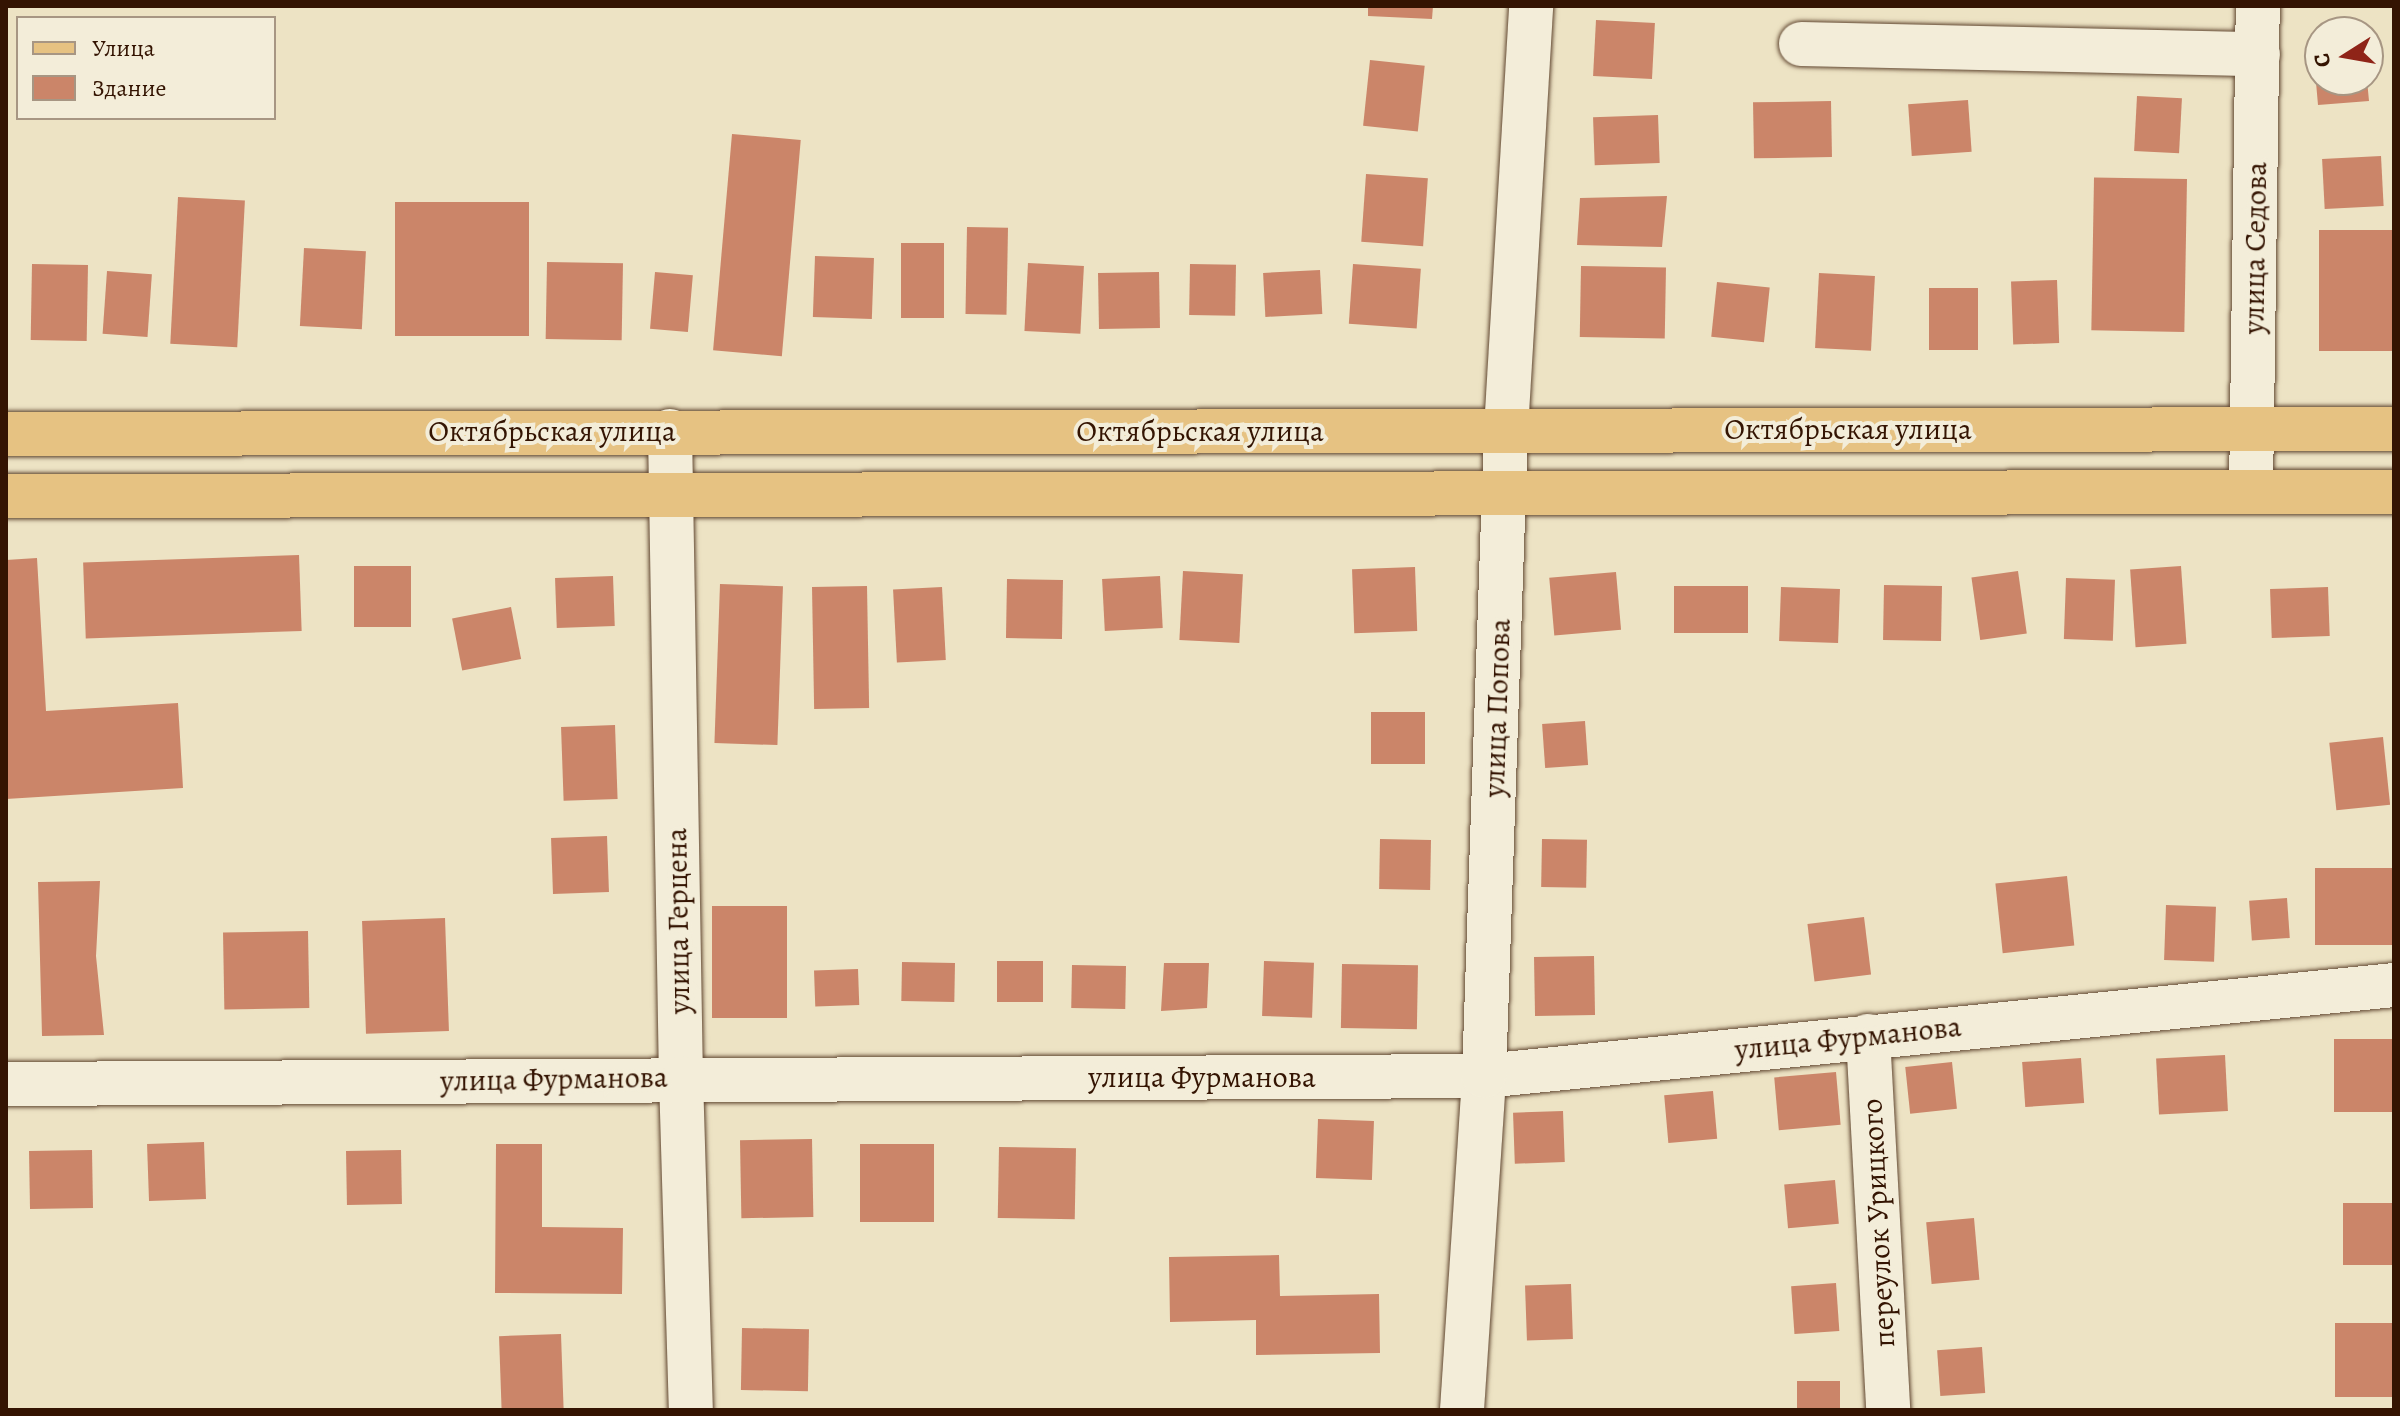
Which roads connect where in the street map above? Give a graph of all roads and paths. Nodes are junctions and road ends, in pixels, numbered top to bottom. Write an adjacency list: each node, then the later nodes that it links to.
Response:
1 (1531, 6): 7 (street, улица Попова)
2 (2258, 6): 4 (street, улица Седова)
3 (1801, 44): 4 (street)
4 (2258, 54): 5 (street, улица Седова)
5 (2253, 428): 6 (main road, Октябрьская улица); 7 (main road, Октябрьская улица); 10 (street, улица Седова)
6 (2394, 429)
7 (1506, 430): 8 (main road, Октябрьская улица); 13 (street, улица Попова)
8 (670, 431): 9 (main road, Октябрьская улица); 12 (street, улица Герцена)
9 (6, 434)
10 (2251, 491): 11 (main road); 13 (main road)
11 (2394, 492)
12 (670, 494): 13 (main road); 14 (main road); 18 (street, улица Герцена)
13 (1505, 495): 17 (street, улица Попова)
14 (6, 496)
15 (2394, 985): 16 (street, улица Фурманова)
16 (1868, 1036): 17 (street, улица Фурманова); 22 (street, переулок Урицкого)
17 (1484, 1076): 18 (street, улица Фурманова); 21 (street, улица Попова)
18 (681, 1078): 19 (street, улица Фурманова); 20 (street, улица Герцена)
19 (6, 1084)
20 (691, 1410)
21 (1462, 1410)
22 (1888, 1410)

